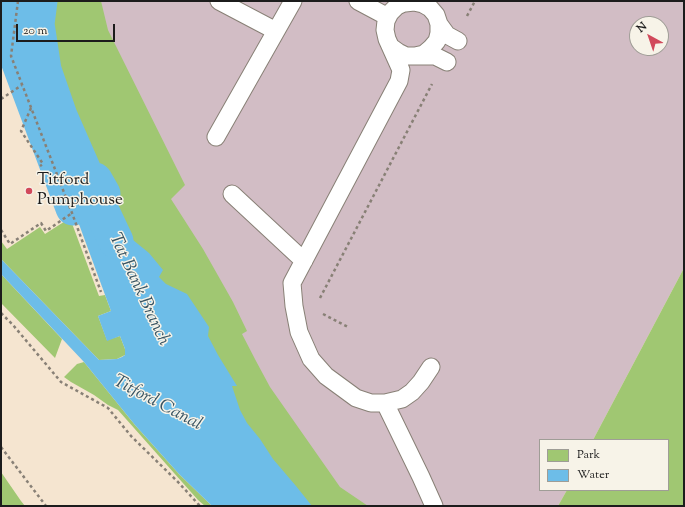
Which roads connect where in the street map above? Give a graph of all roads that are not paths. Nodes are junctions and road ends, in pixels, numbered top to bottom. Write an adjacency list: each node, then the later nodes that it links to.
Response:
1 (219, 1): 7 (lane)
2 (293, 1): 7 (lane)
3 (358, 1): 6 (lane)
4 (407, 2): 5 (lane); 6 (lane)
5 (437, 13): 8 (lane); 10 (lane)
6 (388, 17): 9 (lane)
7 (276, 31): 12 (lane)
8 (458, 40)
9 (391, 47): 10 (lane); 14 (lane)
10 (415, 56): 11 (lane)
11 (447, 62)
12 (216, 137)
13 (232, 194): 14 (lane)
14 (304, 261): 16 (lane)
15 (431, 367): 16 (lane)
16 (385, 403): 17 (lane)
17 (434, 506)

